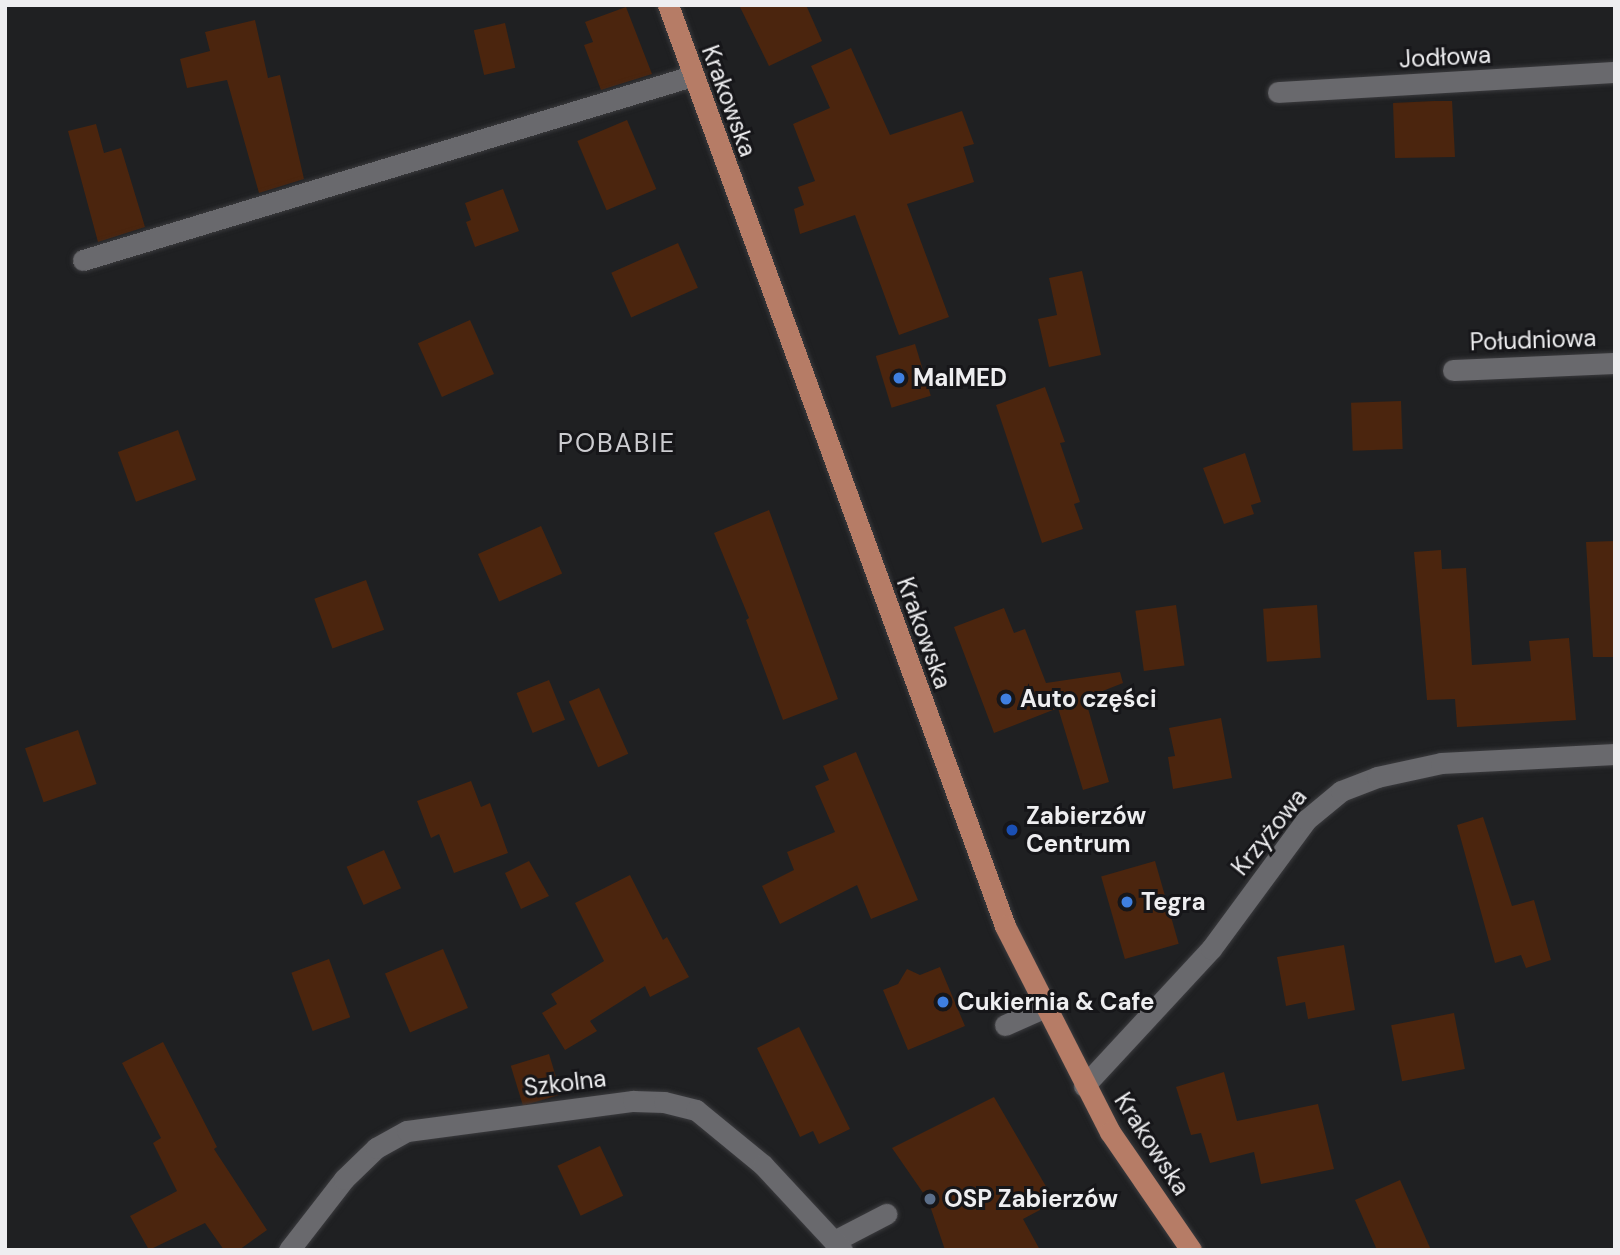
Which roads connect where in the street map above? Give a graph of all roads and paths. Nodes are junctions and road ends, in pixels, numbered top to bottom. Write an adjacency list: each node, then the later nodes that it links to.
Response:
1 (668, 5): 3 (main road, Krakowska)
2 (1615, 72): 4 (street, Jodłowa)
3 (692, 76): 5 (street); 9 (main road, Krakowska)
4 (1278, 92)
5 (83, 260)
6 (1615, 363): 7 (street, Południowa)
7 (1453, 370)
8 (1615, 754): 11 (street, Krzyżowa)
9 (1043, 1008): 10 (street); 11 (main road, Krakowska)
10 (1005, 1025)
11 (1084, 1086): 14 (main road, Krakowska)
12 (886, 1214): 13 (street)
13 (838, 1245): 15 (street, Szkolna)
14 (1189, 1249)
15 (289, 1250)

